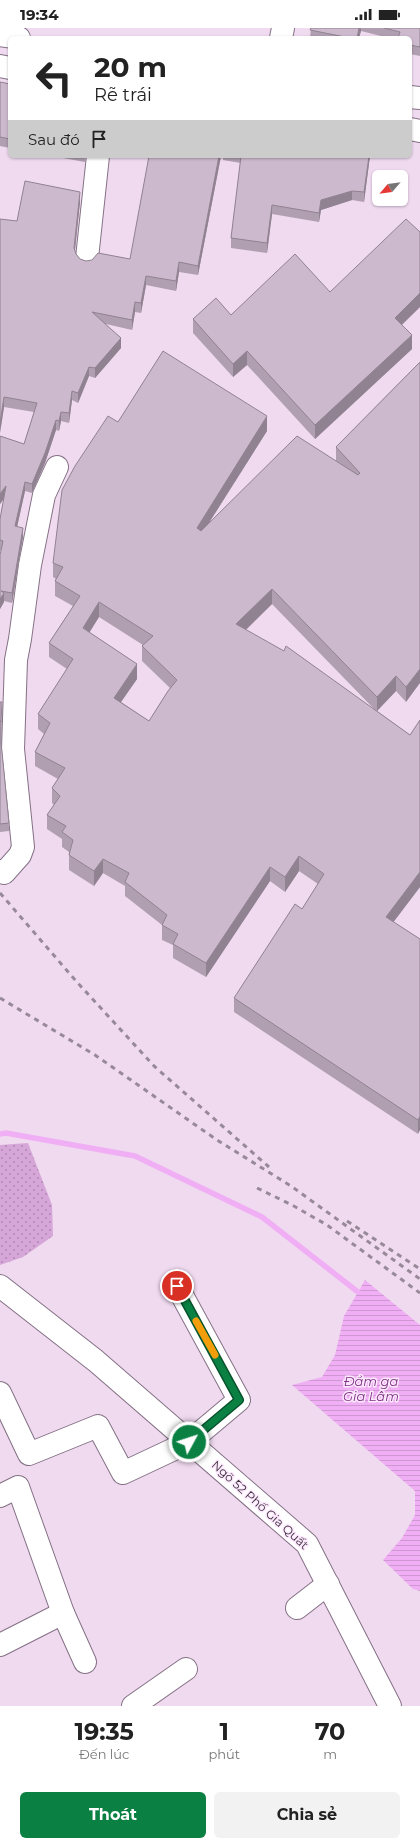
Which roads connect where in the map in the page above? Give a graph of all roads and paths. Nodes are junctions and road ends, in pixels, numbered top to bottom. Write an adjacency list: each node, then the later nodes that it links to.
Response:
1 (98, 158): 2 (street)
2 (86, 258)
3 (58, 466): 4 (street)
4 (0, 871)
5 (0, 1286): 8 (street, Ngõ 52 Phố Gia Quất)
6 (177, 1286): 8 (street)
7 (0, 1393): 8 (street)
8 (189, 1442): 10 (street, Ngõ 52 Phố Gia Quất)
9 (0, 1496): 12 (street)
10 (328, 1584): 11 (street); 17 (street, Ngõ 52 Phố Gia Quất)
11 (297, 1608)
12 (63, 1613): 13 (street); 14 (street)
13 (0, 1645)
14 (85, 1662)
15 (186, 1669): 16 (street)
16 (133, 1706)
17 (390, 1706)

